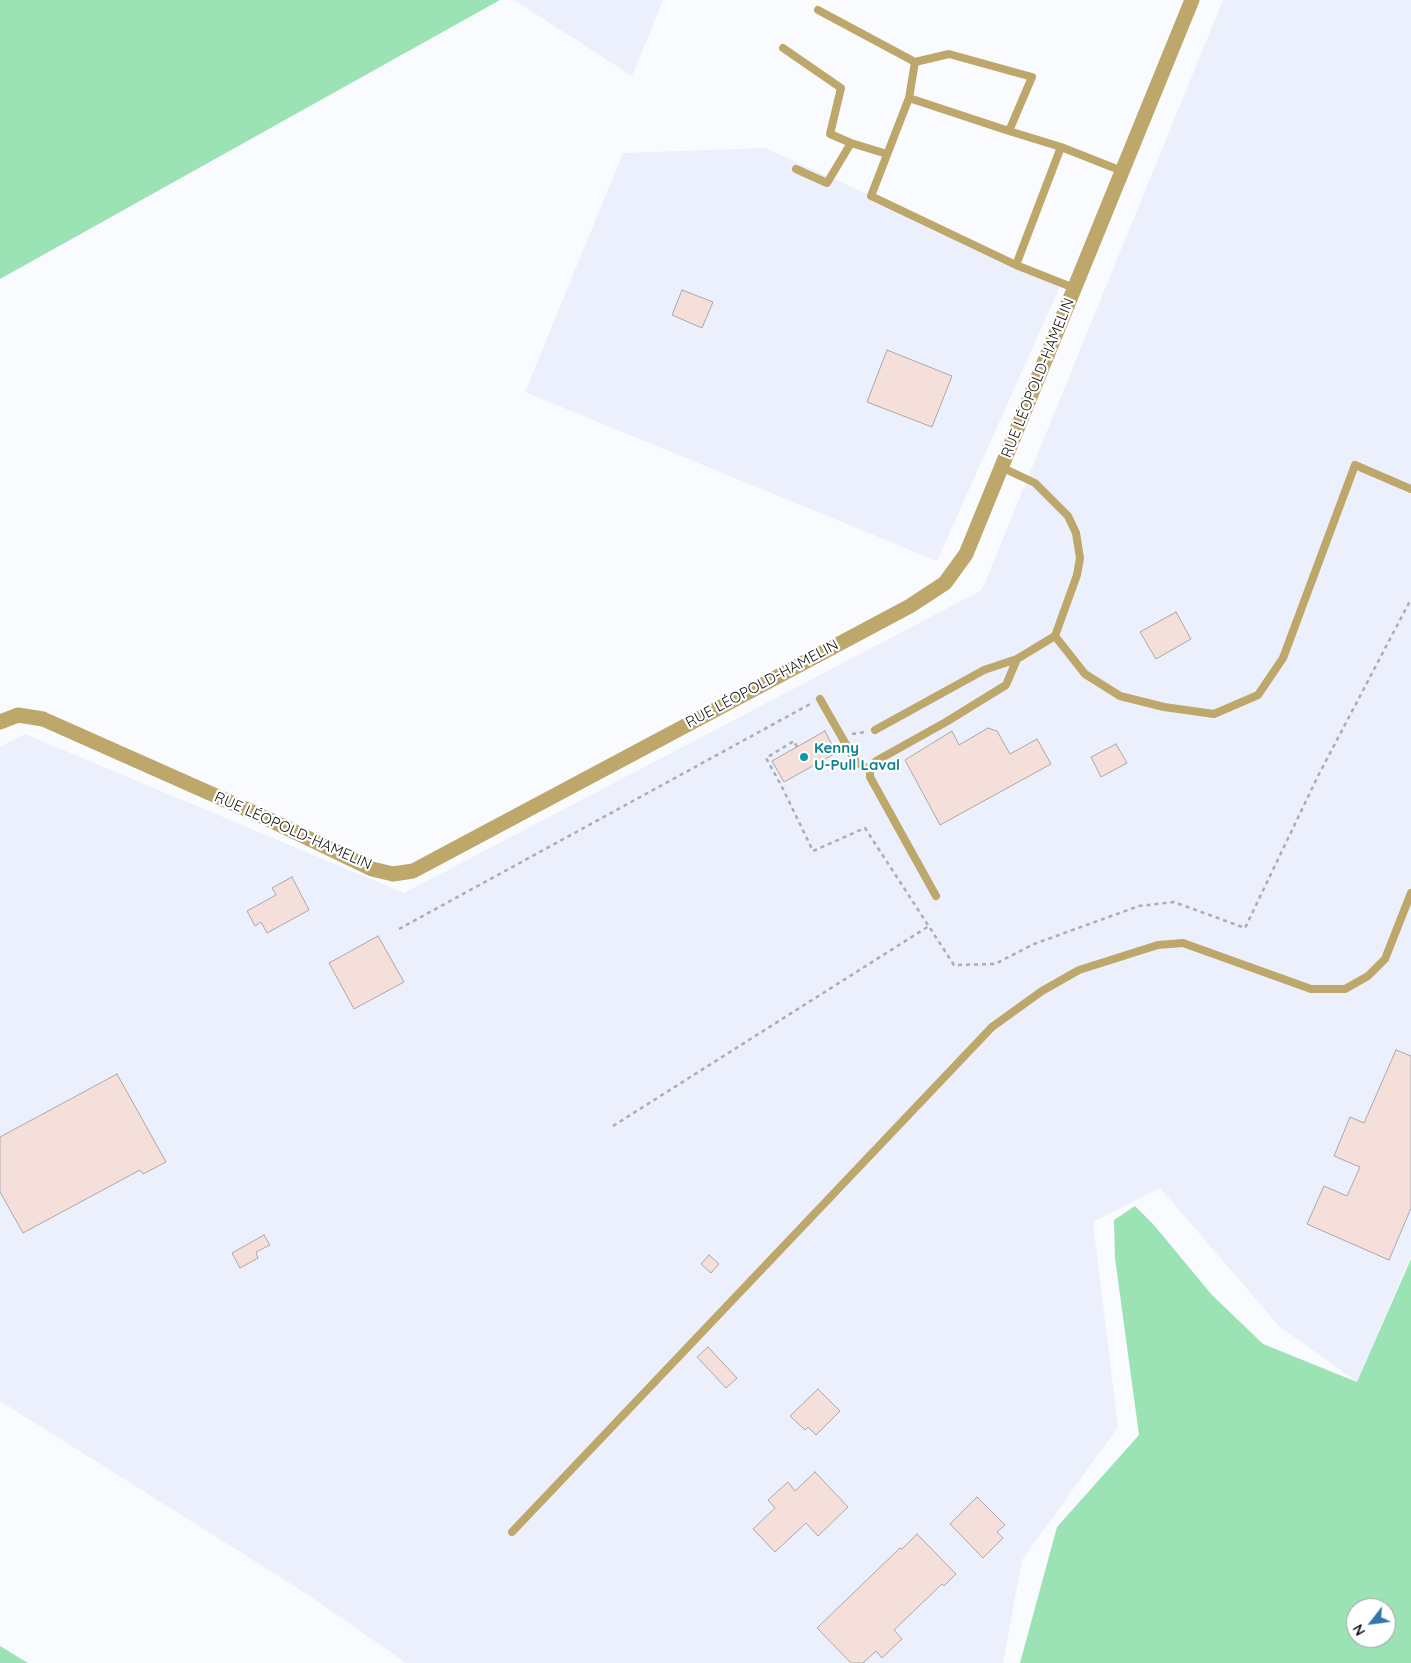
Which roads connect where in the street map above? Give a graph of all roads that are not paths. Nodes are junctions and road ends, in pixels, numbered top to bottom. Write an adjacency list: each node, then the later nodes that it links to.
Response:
1 (1192, 0): 11 (street, RUE LÉOPOLD-HAMELIN)
2 (818, 10): 4 (lane)
3 (783, 48): 7 (lane)
4 (915, 62): 5 (lane); 6 (lane)
5 (909, 98): 6 (lane); 9 (lane)
6 (1008, 131): 8 (lane)
7 (851, 143): 9 (lane); 10 (lane)
8 (1061, 147): 11 (lane); 12 (lane)
9 (886, 154): 12 (lane)
10 (796, 169)
11 (1122, 171): 13 (street, RUE LÉOPOLD-HAMELIN)
12 (1016, 265): 13 (lane)
13 (1074, 288): 14 (street, RUE LÉOPOLD-HAMELIN)
14 (1001, 467): 16 (lane); 19 (street, RUE LÉOPOLD-HAMELIN)
15 (1411, 490): 16 (lane)
16 (1055, 636): 17 (lane)
17 (1016, 658): 20 (lane); 21 (lane)
18 (820, 699): 21 (lane)
19 (0, 722)
20 (875, 730)
21 (870, 770): 23 (lane)
22 (1411, 893): 24 (lane)
23 (936, 896)
24 (512, 1532)

